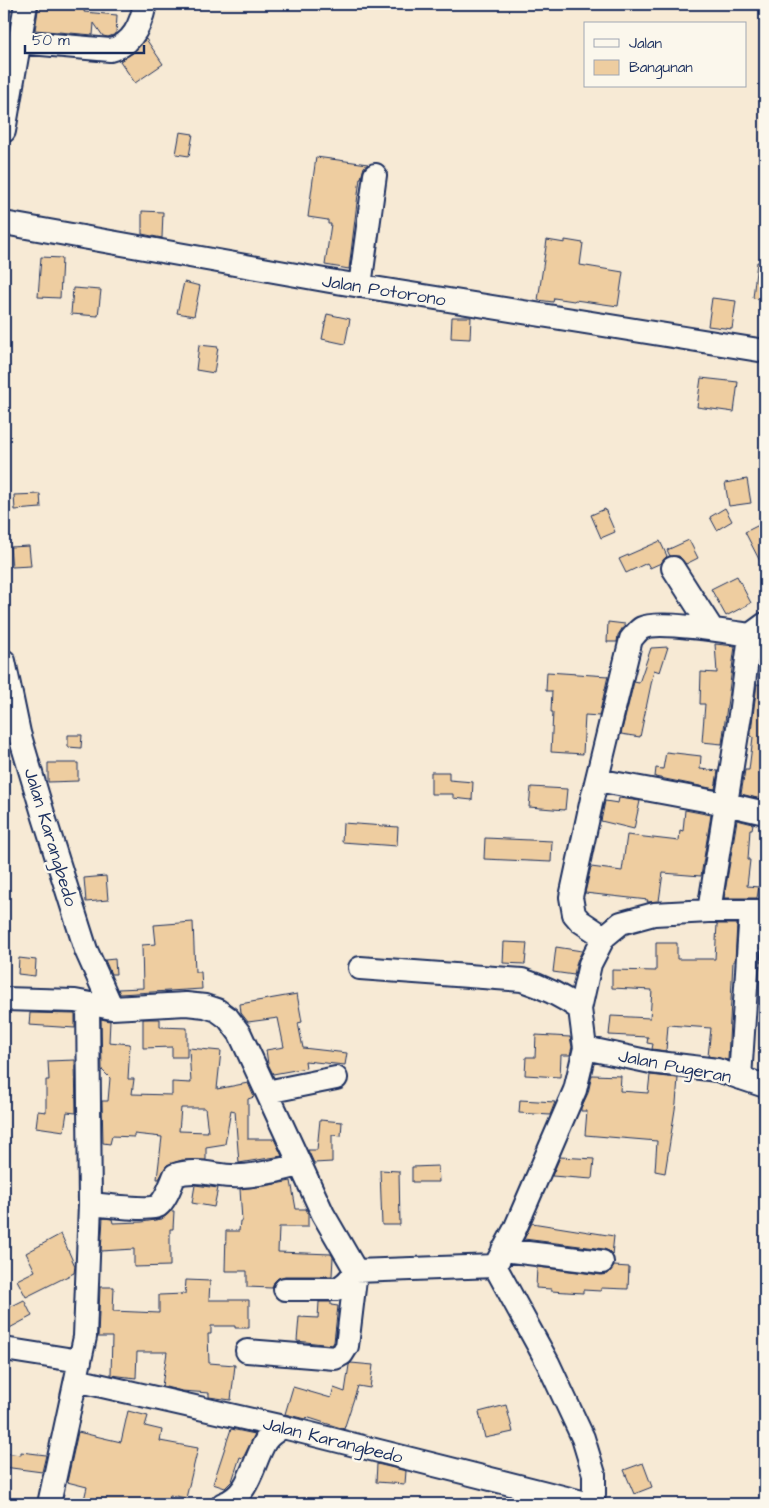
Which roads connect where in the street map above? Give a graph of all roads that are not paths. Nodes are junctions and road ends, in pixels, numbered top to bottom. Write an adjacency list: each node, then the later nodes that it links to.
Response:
1 (26, 4): 3 (street)
2 (144, 4): 3 (street)
3 (19, 42): 4 (street)
4 (8, 77): 5 (street)
5 (5, 120)
6 (375, 175): 8 (street)
7 (4, 223): 8 (street, Jalan Potorono)
8 (360, 286): 9 (street, Jalan Potorono)
9 (765, 351)
10 (673, 568): 11 (street)
11 (712, 629): 12 (street); 14 (street)
12 (758, 629): 15 (street)
13 (4, 660): 23 (street, Jalan Karangbedo)
14 (597, 780): 15 (street); 19 (street)
15 (726, 804): 16 (street); 17 (street)
16 (765, 813)
17 (709, 910): 18 (street); 19 (street)
18 (758, 911): 27 (street)
19 (604, 937): 24 (street)
20 (360, 968): 24 (street)
21 (4, 999): 22 (street)
22 (88, 1004): 23 (street); 31 (street)
23 (112, 1008): 29 (street)
24 (580, 1009): 25 (street)
25 (585, 1048): 27 (street, Jalan Pugeran); 32 (street)
26 (336, 1078): 29 (street)
27 (740, 1078): 28 (street, Jalan Pugeran)
28 (765, 1086)
29 (266, 1092): 30 (street)
30 (299, 1165): 31 (street); 34 (street)
31 (90, 1204): 38 (street)
32 (499, 1258): 33 (street); 34 (street); 42 (street)
33 (602, 1262)
34 (356, 1271): 35 (street); 37 (street)
35 (285, 1289)
36 (4, 1348): 38 (street, Jalan Karangbedo)
37 (247, 1351)
38 (78, 1370): 39 (street, Jalan Karangbedo); 41 (street)
39 (283, 1427): 40 (street); 42 (street, Jalan Karangbedo)
40 (229, 1503)
41 (49, 1504)
42 (590, 1504)

